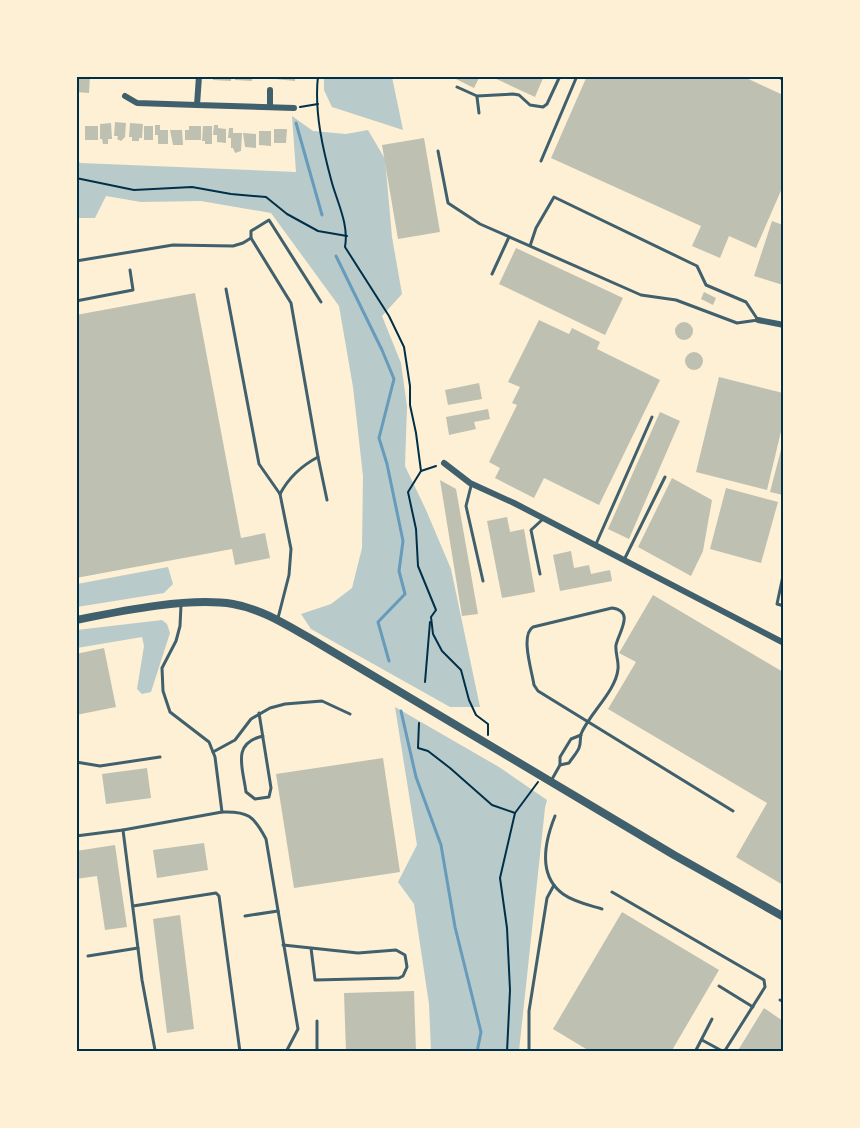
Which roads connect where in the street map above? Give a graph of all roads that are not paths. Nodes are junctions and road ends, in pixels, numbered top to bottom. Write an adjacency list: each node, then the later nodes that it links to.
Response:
1 (199, 76): 10 (street)
2 (560, 76): 9 (lane)
3 (577, 76): 15 (lane)
4 (777, 76): 5 (lane)
5 (783, 80)
6 (457, 87): 9 (lane)
7 (270, 90): 11 (street)
8 (125, 96): 10 (street)
9 (477, 96): 13 (lane)
10 (197, 105): 11 (street)
11 (270, 106): 12 (street)
12 (294, 108)
13 (479, 113)
14 (438, 151): 16 (lane)
15 (541, 161)
16 (509, 237): 18 (lane); 21 (lane)
17 (251, 238): 19 (lane); 24 (lane); 28 (lane)
18 (530, 246): 25 (lane); 25 (lane)
19 (76, 261)
20 (130, 270): 23 (lane)
21 (492, 274)
22 (226, 289): 32 (lane)
23 (76, 301)
24 (321, 302)
25 (758, 320): 26 (street)
26 (783, 325)
27 (652, 417): 35 (lane)
28 (318, 457): 32 (lane); 33 (lane)
29 (444, 463): 31 (street)
30 (665, 477): 36 (lane)
31 (472, 484): 34 (street); 39 (lane)
32 (280, 494): 43 (lane)
33 (327, 500)
34 (543, 519): 35 (street); 38 (lane)
35 (596, 546): 36 (street)
36 (624, 560): 44 (street)
37 (783, 572): 41 (lane)
38 (540, 574)
39 (483, 581)
40 (181, 604): 42 (street); 43 (street); 50 (lane)
41 (783, 606)
42 (76, 620)
43 (278, 620): 54 (street)
44 (783, 643)
45 (260, 713): 46 (lane); 49 (lane); 50 (lane)
46 (350, 714)
47 (589, 722): 47 (lane); 48 (lane); 55 (lane)
48 (580, 735): 53 (lane); 53 (lane)
49 (263, 736): 49 (lane)
50 (213, 752): 56 (lane)
51 (160, 757): 52 (lane)
52 (76, 762)
53 (561, 765): 54 (lane)
54 (550, 782): 66 (street)
55 (733, 811)
56 (222, 812): 58 (lane); 64 (lane)
57 (555, 816): 60 (lane)
58 (123, 830): 59 (lane); 62 (lane)
59 (76, 836)
60 (554, 885): 63 (lane); 80 (lane)
61 (612, 892): 72 (lane)
62 (133, 906): 68 (lane); 78 (lane)
63 (602, 909)
64 (278, 911): 65 (lane); 67 (lane)
65 (245, 916)
66 (783, 916)
67 (283, 945): 69 (lane); 76 (lane)
68 (138, 948): 70 (lane); 77 (lane)
69 (311, 948): 69 (lane)
70 (88, 956)
71 (719, 986): 72 (lane)
72 (753, 1007): 82 (lane)
73 (712, 1019): 75 (lane)
74 (316, 1021): 79 (lane)
75 (701, 1040): 81 (lane); 82 (lane)
76 (287, 1051)
77 (157, 1052)
78 (240, 1052)
79 (317, 1052)
80 (529, 1052)
81 (695, 1052)
82 (724, 1052)

